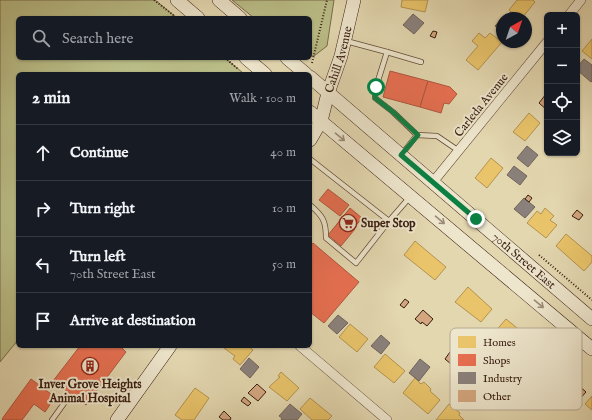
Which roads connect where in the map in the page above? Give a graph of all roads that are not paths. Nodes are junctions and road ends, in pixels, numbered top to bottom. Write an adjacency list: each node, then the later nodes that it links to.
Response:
1 (177, 0): 6 (main road)
2 (219, 0): 7 (main road)
3 (354, 0): 8 (main road, Cahill Avenue)
4 (581, 0): 5 (street)
5 (571, 12)
6 (196, 16)
7 (238, 16)
8 (344, 40): 10 (lane); 17 (main road, Cahill Avenue)
9 (544, 46): 22 (street, Carleda Avenue)
10 (387, 52): 13 (lane); 20 (lane)
11 (248, 60): 14 (main road)
12 (290, 60): 15 (main road, 70th Street East)
13 (421, 62)
14 (263, 72)
15 (308, 72)
16 (312, 76): 17 (main road, 70th Street East)
17 (328, 93): 19 (main road, Cahill Avenue); 23 (main road, 70th Street East)
18 (312, 114): 19 (main road, 70th Street East)
19 (321, 121): 21 (main road, Cahill Avenue); 26 (main road, 70th Street East, one-way to 26)
20 (418, 135): 22 (lane); 23 (lane)
21 (312, 137)
22 (459, 151): 25 (street, Carleda Avenue)
23 (401, 155): 25 (main road, 70th Street East)
24 (312, 161): 28 (lane)
25 (433, 182): 29 (main road, 70th Street East)
26 (411, 196): 28 (lane); 30 (main road, 70th Street East, one-way to 30)
27 (312, 207): 28 (lane)
28 (389, 221)
29 (592, 319)
30 (567, 328)
31 (582, 341): 34 (main road, 70th Street East, one-way to 34)
32 (169, 348): 37 (main road)
33 (302, 348): 38 (street)
34 (592, 349)
35 (65, 402): 36 (lane)
36 (52, 420)
37 (117, 420)
38 (387, 420)

